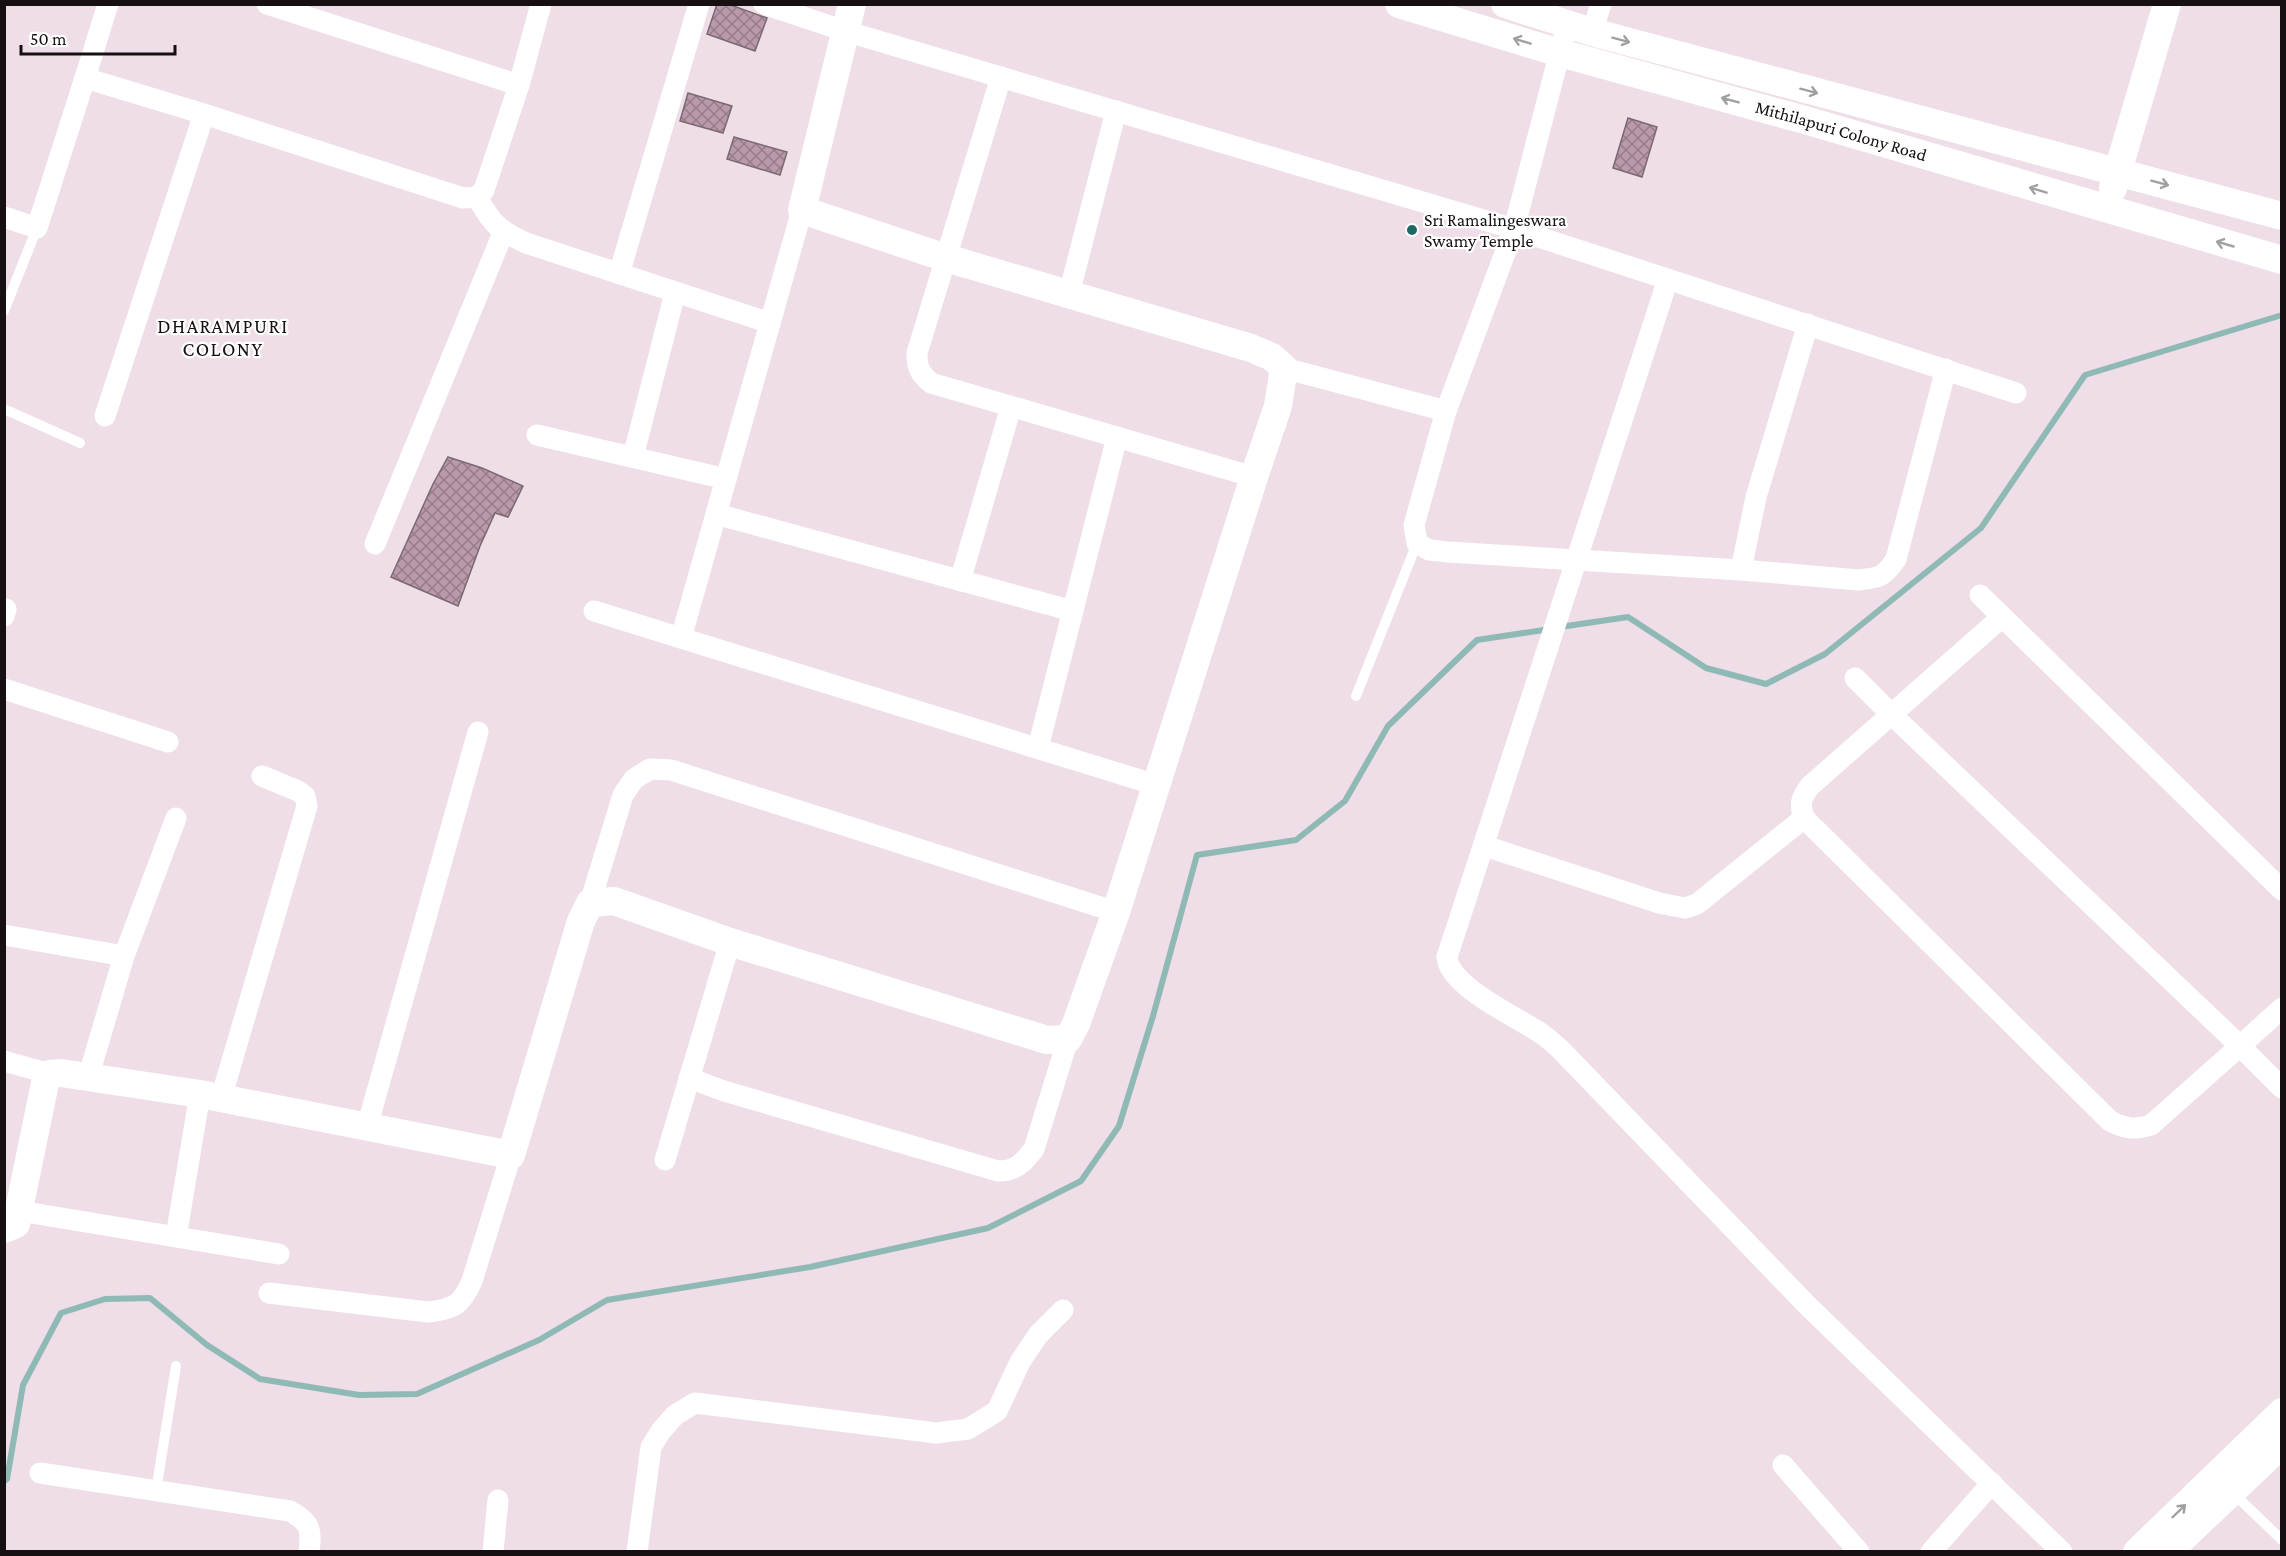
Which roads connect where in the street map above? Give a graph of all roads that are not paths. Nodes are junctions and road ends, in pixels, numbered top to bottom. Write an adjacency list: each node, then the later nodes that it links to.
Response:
1 (108, 4): 14 (street)
2 (267, 4): 15 (street)
3 (541, 4): 15 (street)
4 (699, 4): 29 (street)
5 (764, 4): 10 (street)
6 (1400, 4): 12 (street, Mithilapuri Colony Road, one-way to 6)
7 (1505, 4): 11 (street, Mithilapuri Colony Road)
8 (1601, 4): 11 (street)
9 (2163, 6): 18 (street)
10 (848, 18): 13 (street); 20 (street)
11 (1579, 28): 12 (street); 18 (street, Mithilapuri Colony Road, one-way to 18)
12 (1560, 53): 21 (street, Mithilapuri Colony Road, one-way to 12); 25 (street)
13 (1001, 77): 16 (street); 27 (street)
14 (85, 78): 17 (street); 24 (street)
15 (519, 84): 19 (street)
16 (1116, 111): 25 (street); 32 (street)
17 (204, 114): 19 (street); 42 (street)
18 (2118, 172): 21 (street); 22 (street, Mithilapuri Colony Road, one-way to 22)
19 (477, 197): 26 (street)
20 (802, 210): 27 (street); 34 (street)
21 (2106, 210): 28 (street, Mithilapuri Colony Road, one-way to 21)
22 (2282, 216)
23 (4, 217): 24 (street)
24 (37, 228): 33 (lane)
25 (1514, 229): 30 (street); 41 (street)
26 (503, 233): 29 (street); 51 (street)
27 (946, 258): 32 (street); 39 (street)
28 (2282, 260)
29 (619, 274): 31 (street)
30 (1668, 279): 35 (street); 52 (street)
31 (675, 293): 34 (street); 46 (street)
32 (1068, 294): 36 (street)
33 (4, 311)
34 (770, 324): 48 (street)
35 (1808, 324): 37 (street); 53 (street)
36 (1284, 368): 41 (street); 47 (street)
37 (1946, 369): 38 (street); 53 (street)
38 (2016, 393)
39 (1011, 407): 44 (street); 54 (street)
40 (4, 409): 45 (lane)
41 (1446, 411): 50 (street)
42 (105, 416)
43 (537, 435): 46 (street)
44 (1117, 437): 47 (street); 57 (street)
45 (80, 443)
46 (633, 457): 48 (street)
47 (1254, 477): 68 (street)
48 (726, 479): 49 (street)
49 (716, 514): 54 (street); 59 (street)
50 (1417, 543): 52 (street); 62 (lane)
51 (375, 544)
52 (1577, 561): 53 (street); 71 (street)
53 (1741, 570)
54 (960, 581): 57 (street)
55 (1980, 596): 58 (street)
56 (594, 610): 59 (street)
57 (1073, 611): 66 (street)
58 (2002, 617): 63 (street); 72 (street)
59 (681, 638): 66 (street)
60 (1855, 678): 63 (street)
61 (4, 689): 65 (street)
62 (1356, 696)
63 (1890, 713): 70 (street); 80 (street)
64 (478, 732): 87 (street)
65 (168, 742)
66 (1038, 748): 68 (street)
67 (262, 776): 86 (street)
68 (1156, 785): 74 (street)
69 (176, 818): 77 (street)
70 (1804, 818): 71 (street); 80 (street)
71 (1485, 846): 100 (street)
72 (2282, 890)
73 (590, 903): 74 (street); 76 (street); 88 (street)
74 (1116, 912): 79 (street)
75 (4, 935): 77 (street)
76 (730, 942): 79 (street); 84 (street)
77 (124, 956): 83 (street)
78 (2282, 1008): 80 (street)
79 (1068, 1039): 84 (street)
80 (2240, 1046): 85 (street)
81 (4, 1062): 82 (street)
82 (50, 1074): 83 (street); 90 (street)
83 (88, 1078): 86 (street)
84 (689, 1078): 89 (street)
85 (2282, 1088)
86 (210, 1096): 87 (street); 91 (street)
87 (367, 1127): 88 (street)
88 (511, 1155): 93 (street)
89 (665, 1160)
90 (12, 1220): 91 (street)
91 (176, 1237): 92 (street)
92 (279, 1254)
93 (269, 1293)
94 (1063, 1310): 107 (street)
95 (176, 1366): 101 (lane)
96 (2282, 1412): 111 (street, one-way to 96)
97 (2282, 1444): 102 (street)
98 (1783, 1465): 108 (street)
99 (40, 1473): 101 (street)
100 (1992, 1483): 109 (street); 110 (street)
101 (156, 1491): 105 (street)
102 (2232, 1491): 104 (lane); 112 (street)
103 (498, 1500): 106 (street)
104 (2282, 1540)
105 (309, 1551)
106 (493, 1551)
107 (638, 1551)
108 (1859, 1551)
109 (1931, 1551)
110 (2062, 1551)
111 (2137, 1551)
112 (2168, 1551)

